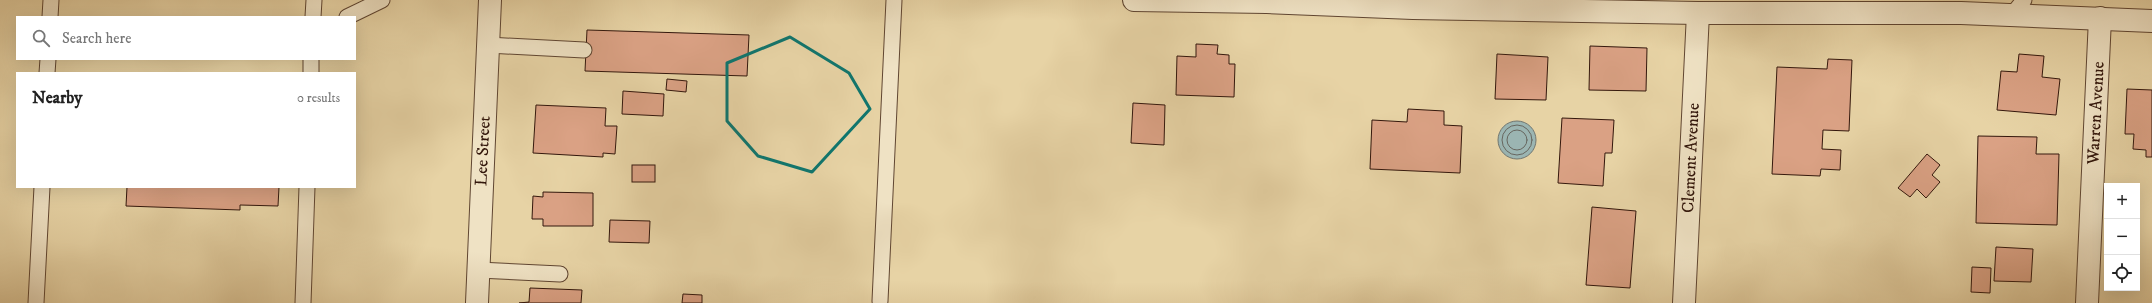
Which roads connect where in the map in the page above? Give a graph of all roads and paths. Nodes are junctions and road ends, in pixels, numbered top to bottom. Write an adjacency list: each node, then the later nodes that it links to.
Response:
1 (51, 0): 9 (lane)
2 (314, 0): 10 (lane)
3 (382, 0): 11 (lane)
4 (490, 0): 14 (street, Lee Street)
5 (894, 0): 24 (lane)
6 (1134, 0): 8 (street)
7 (2018, 8): 8 (street); 12 (street)
8 (1698, 13): 28 (street, Clement Avenue)
9 (50, 16)
10 (313, 16)
11 (350, 16)
12 (2100, 18): 13 (street); 29 (street, Warren Avenue)
13 (2152, 21)
14 (488, 45): 15 (lane); 22 (street, Lee Street)
15 (584, 50)
16 (48, 60): 18 (lane)
17 (311, 60): 19 (lane)
18 (47, 72)
19 (311, 72)
20 (42, 188): 25 (lane)
21 (307, 188): 26 (lane)
22 (478, 270): 23 (lane); 27 (street, Lee Street)
23 (560, 274)
24 (880, 301)
25 (36, 303)
26 (303, 303)
27 (477, 303)
28 (1684, 303)
29 (2086, 303)

